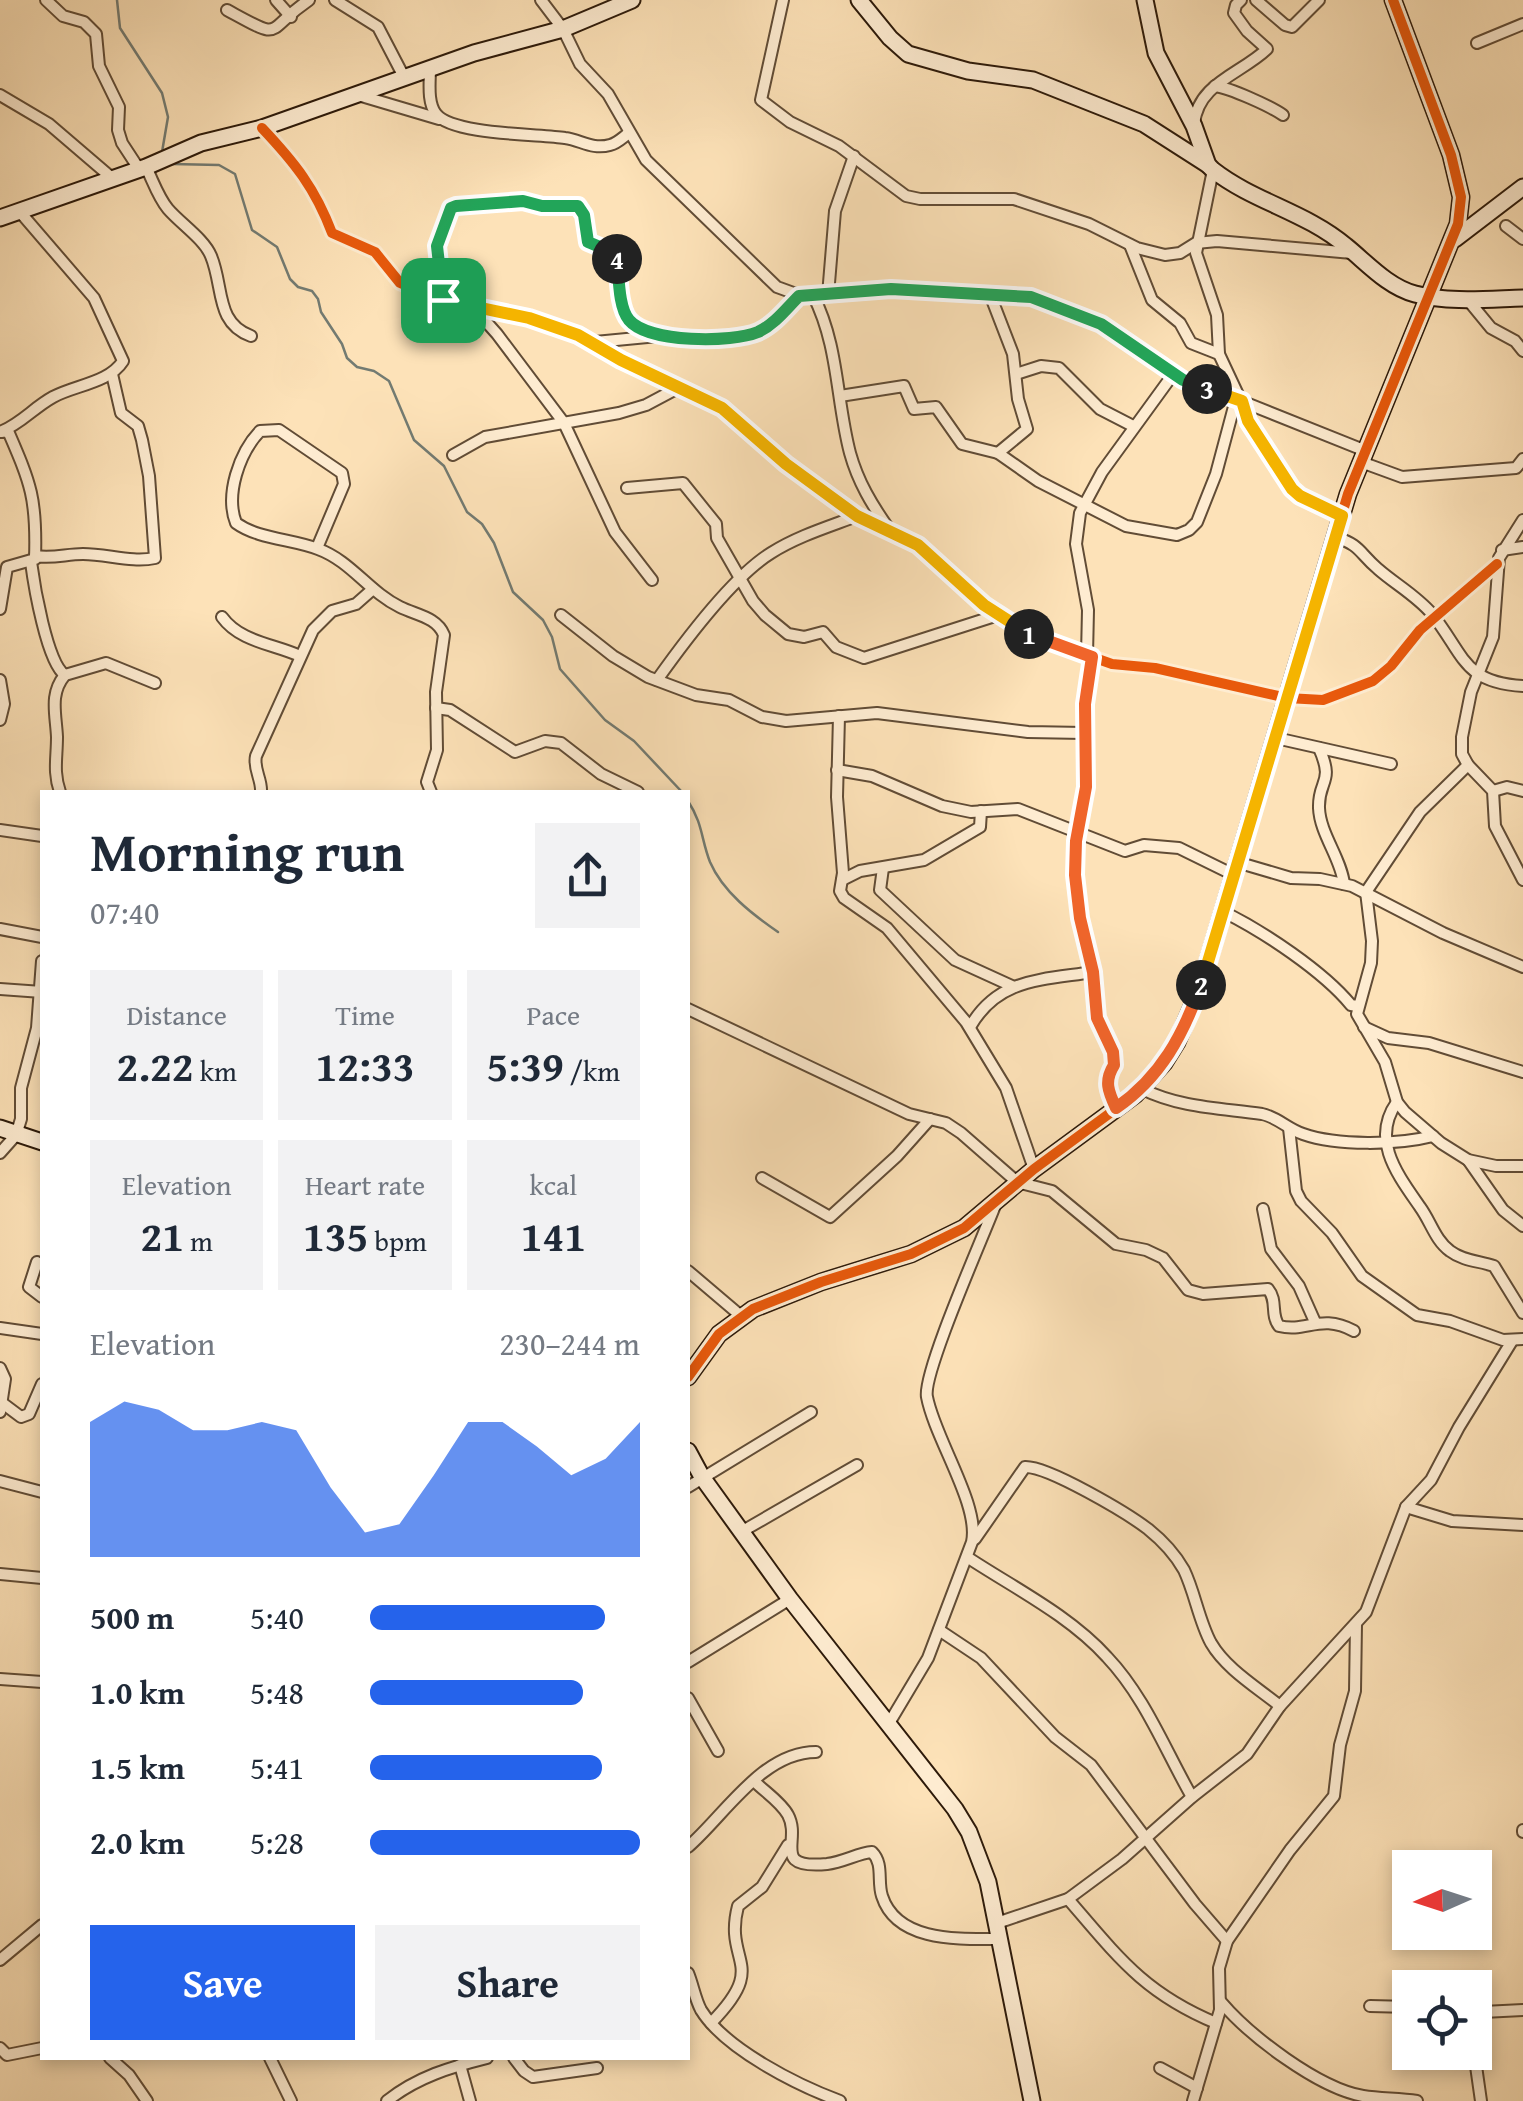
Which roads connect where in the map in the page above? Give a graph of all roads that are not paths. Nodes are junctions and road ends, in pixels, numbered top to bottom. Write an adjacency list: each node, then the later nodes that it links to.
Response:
1 (46, 0): 30 (street)
2 (276, 0): 15 (street)
3 (309, 0): 15 (street)
4 (335, 0): 20 (street)
5 (540, 0): 17 (street)
6 (632, 0): 17 (street)
7 (783, 0): 29 (street)
8 (859, 0): 31 (street)
9 (1145, 0): 26 (street)
10 (1241, 0): 21 (street)
11 (1256, 0): 12 (street)
12 (1318, 0)
13 (1393, 0): 37 (street)
14 (227, 10): 15 (street)
15 (291, 17)
16 (1523, 24): 18 (street)
17 (563, 29): 19 (street); 28 (street)
18 (1477, 43)
19 (430, 68): 20 (street); 25 (street)
20 (404, 76): 22 (street)
21 (1214, 86): 24 (street); 26 (street)
22 (358, 96): 25 (street); 27 (street)
23 (2, 98): 32 (street)
24 (1282, 115)
25 (445, 121): 28 (street)
26 (1194, 126): 31 (street)
27 (262, 128): 30 (street); 48 (street)
28 (630, 133): 43 (street)
29 (854, 156): 40 (street); 42 (street)
30 (143, 168): 32 (street); 52 (street)
31 (1210, 168): 39 (street); 41 (street)
32 (112, 178): 34 (street)
33 (1523, 187): 37 (street)
34 (20, 212): 35 (street); 57 (street)
35 (0, 218)
36 (1506, 226): 38 (street)
37 (1455, 238): 46 (street)
38 (1523, 240)
39 (1196, 243): 40 (street); 41 (street); 55 (street)
40 (1130, 244): 55 (street)
41 (1355, 253): 46 (street)
42 (828, 294): 44 (street); 45 (street)
43 (799, 296): 44 (street); 51 (street)
44 (813, 296): 60 (street)
45 (991, 296): 56 (street); 58 (street)
46 (1428, 296): 49 (street); 67 (street)
47 (1523, 298): 49 (street)
48 (443, 300): 50 (street); 51 (street)
49 (1468, 300): 54 (street)
50 (472, 306): 53 (street); 62 (street)
51 (669, 334): 53 (street)
52 (251, 336)
53 (594, 342): 59 (street)
54 (1523, 351)
55 (1220, 354): 61 (street)
56 (1174, 373): 61 (street); 63 (street)
57 (112, 374): 64 (street); 79 (street)
58 (1016, 374): 63 (street); 65 (street)
59 (678, 388): 62 (street); 71 (street)
60 (840, 396): 65 (street); 74 (street)
61 (1239, 400): 67 (street); 70 (street); 72 (street)
62 (564, 423): 66 (street); 81 (street)
63 (1133, 426): 70 (street)
64 (0, 433): 79 (street)
65 (998, 453): 70 (street)
66 (453, 455)
67 (1363, 456): 68 (street); 72 (street)
68 (1523, 460)
69 (628, 488): 82 (street)
70 (1084, 504): 91 (street)
71 (857, 516): 74 (street); 82 (street)
72 (1342, 516): 75 (street)
73 (1523, 520): 78 (street)
74 (892, 533): 87 (street)
75 (1335, 537): 89 (street); 98 (street)
76 (1523, 546): 78 (street)
77 (317, 548): 77 (street); 84 (street)
78 (1502, 550): 80 (street)
79 (33, 559): 83 (street); 93 (street)
80 (1497, 564): 89 (street); 92 (street)
81 (652, 580)
82 (740, 580): 87 (street); 95 (street)
83 (2, 583): 85 (street)
84 (373, 589): 90 (street); 99 (street)
85 (0, 609)
86 (561, 615): 95 (street)
87 (998, 616): 91 (street)
88 (222, 617): 90 (street)
89 (1435, 618): 92 (street); 98 (street)
90 (300, 656): 109 (street)
91 (1090, 656): 98 (street); 102 (street)
92 (1478, 673): 97 (street); 106 (street)
93 (65, 675): 96 (street); 108 (street)
94 (0, 680): 101 (street)
95 (657, 680): 100 (street)
96 (155, 683)
97 (1523, 686)
98 (1287, 698): 103 (street)
99 (436, 708): 110 (street); 111 (street)
100 (839, 716): 102 (street); 107 (street)
101 (0, 720)
102 (1084, 732): 116 (street)
103 (1276, 738): 104 (street); 119 (street)
104 (1319, 748): 105 (street); 122 (street)
105 (1391, 764)
106 (1468, 765): 112 (street); 123 (street)
107 (837, 770): 114 (street); 120 (street)
108 (59, 790)
109 (261, 790)
110 (430, 790)
111 (634, 790)
112 (1493, 791): 113 (street); 121 (street)
113 (1523, 791)
114 (981, 812): 116 (street); 118 (street)
115 (0, 830): 117 (street)
116 (1078, 831): 119 (street); 128 (street)
117 (40, 836)
118 (883, 868): 120 (street); 129 (street)
119 (1238, 870): 122 (street); 124 (street)
120 (842, 880): 134 (street)
121 (1523, 880)
122 (1344, 884): 123 (street)
123 (1366, 892): 127 (street); 132 (street)
124 (1224, 912): 132 (street); 137 (street)
125 (0, 929): 126 (street)
126 (40, 937)
127 (1523, 967)
128 (1093, 972): 129 (street); 139 (street)
129 (1012, 986): 134 (street)
130 (0, 990): 131 (street)
131 (40, 992): 142 (street)
132 (1357, 1006): 135 (street)
133 (690, 1010): 140 (street)
134 (970, 1027): 149 (street)
135 (1363, 1027): 136 (street); 138 (street)
136 (1523, 1072)
137 (1142, 1089): 139 (street); 141 (street)
138 (1397, 1102): 143 (street); 144 (street)
139 (1116, 1108): 149 (street)
140 (930, 1120): 150 (street); 151 (street)
141 (1289, 1128): 144 (street); 164 (street)
142 (8, 1132): 145 (street); 146 (street)
143 (1433, 1136): 144 (street); 147 (street)
144 (1386, 1140): 158 (street)
145 (40, 1141)
146 (0, 1153)
147 (1468, 1160): 148 (street); 154 (street)
148 (1523, 1166)
149 (1034, 1169): 151 (street)
150 (762, 1178)
151 (1017, 1182): 152 (street); 160 (street)
152 (998, 1198): 159 (street); 180 (street)
153 (1263, 1209): 160 (street)
154 (1523, 1226)
155 (37, 1262): 157 (street)
156 (690, 1272): 159 (street)
157 (40, 1295)
158 (1523, 1313)
159 (740, 1316): 166 (street)
160 (1315, 1322): 162 (street)
161 (0, 1328): 163 (street)
162 (1354, 1331)
163 (40, 1334)
164 (1518, 1340): 177 (street)
165 (0, 1368): 168 (street)
166 (690, 1374)
167 (40, 1389): 168 (street)
168 (1, 1402): 169 (street)
169 (0, 1412)
170 (811, 1412): 173 (street)
171 (690, 1455): 173 (street)
172 (857, 1466): 179 (street)
173 (702, 1477): 175 (street); 179 (street)
174 (0, 1481): 176 (street)
175 (690, 1486)
176 (40, 1491)
177 (1406, 1507): 178 (street); 185 (street)
178 (1523, 1525)
179 (741, 1532): 184 (street)
180 (972, 1542): 181 (street); 191 (street)
181 (967, 1557): 186 (street); 196 (street)
182 (0, 1574): 183 (street)
183 (40, 1578)
184 (790, 1599): 187 (street); 192 (street)
185 (1356, 1624): 191 (street); 203 (street)
186 (939, 1630): 192 (street); 197 (street)
187 (690, 1661)
188 (0, 1679): 189 (street)
189 (40, 1682)
190 (690, 1702): 193 (street)
191 (1280, 1706): 196 (street)
192 (888, 1726): 202 (street)
193 (718, 1751)
194 (816, 1752): 195 (street)
195 (754, 1782): 198 (street); 199 (street)
196 (1192, 1797): 197 (street)
197 (1146, 1840): 200 (street); 203 (street)
198 (790, 1843): 202 (street); 211 (street)
199 (690, 1844)
200 (1068, 1900): 202 (street); 212 (street)
201 (40, 1927): 204 (street)
202 (998, 1931): 228 (street)
203 (1227, 1941): 206 (street)
204 (0, 1960)
205 (690, 1979): 211 (street)
206 (1221, 2002): 212 (street); 230 (street)
207 (1370, 2006): 208 (street)
208 (1392, 2007)
209 (1523, 2010): 210 (street)
210 (1492, 2011)
211 (711, 2023): 227 (street)
212 (1216, 2023): 222 (street)
213 (0, 2048): 214 (street)
214 (40, 2048)
215 (112, 2060): 223 (street)
216 (271, 2060): 224 (street)
217 (516, 2060): 219 (street)
218 (455, 2063): 225 (street); 226 (street)
219 (597, 2068)
220 (1160, 2068): 222 (street)
221 (1476, 2070): 231 (street)
222 (1197, 2088): 229 (street)
223 (146, 2101)
224 (290, 2101)
225 (388, 2101)
226 (470, 2101)
227 (840, 2101)
228 (1032, 2101)
229 (1194, 2101)
230 (1417, 2101)
231 (1480, 2101)

